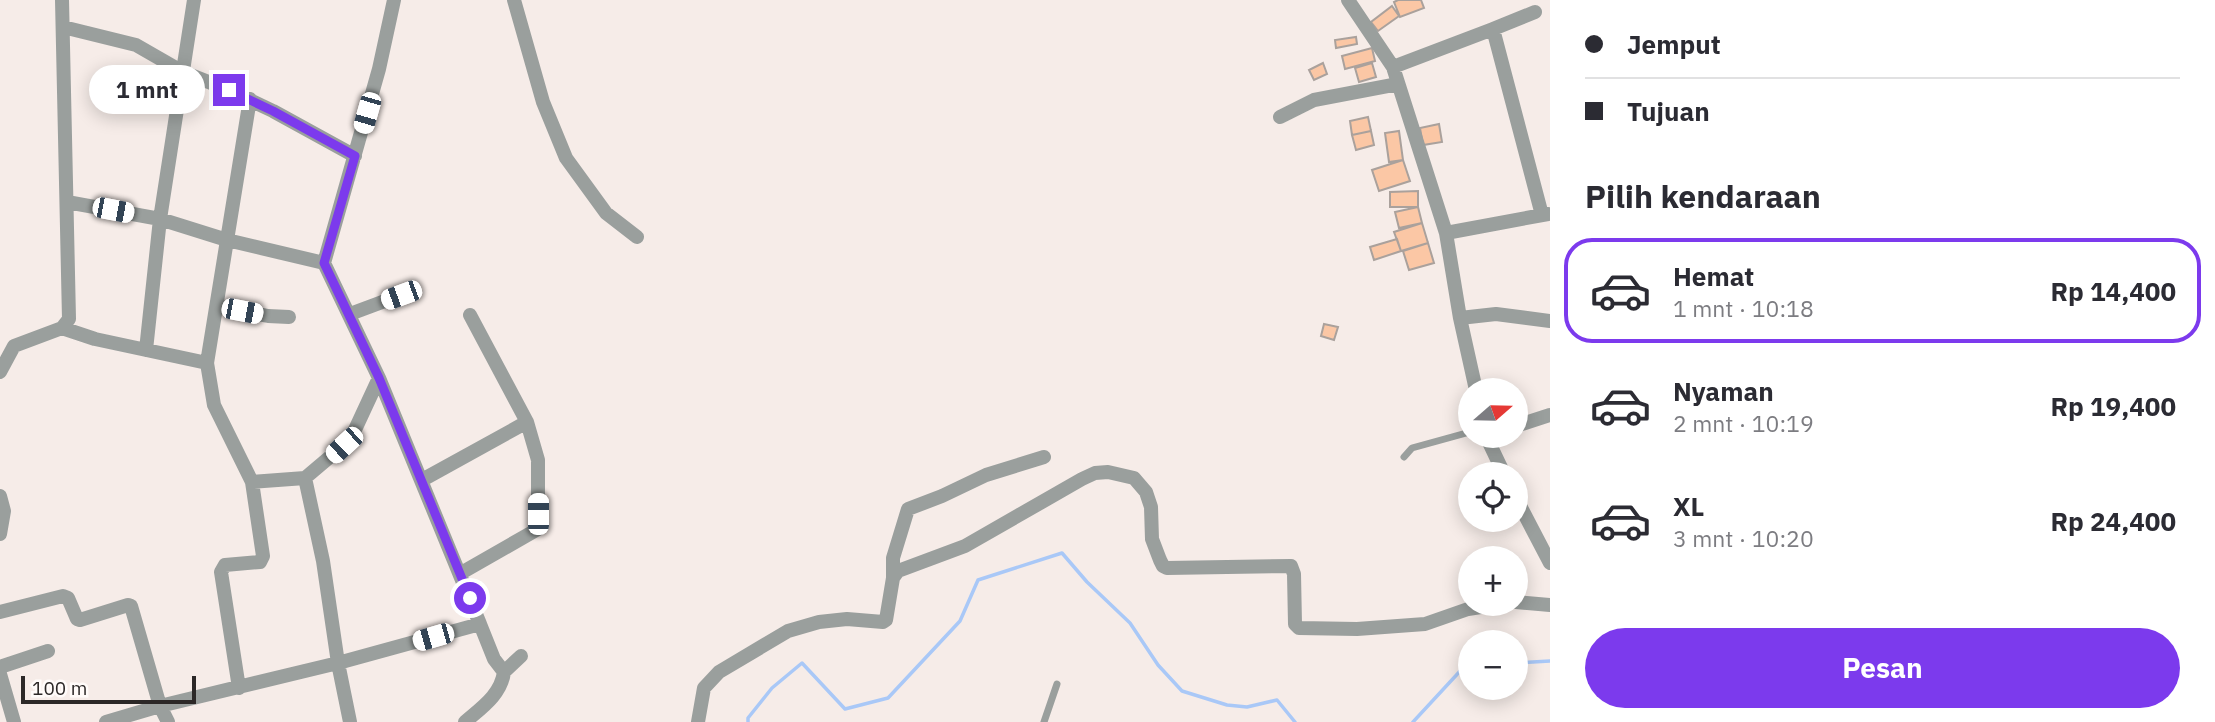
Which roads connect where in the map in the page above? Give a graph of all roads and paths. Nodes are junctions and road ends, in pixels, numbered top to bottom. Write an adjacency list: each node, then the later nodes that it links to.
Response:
1 (62, 0): 7 (street)
2 (194, 0): 10 (street)
3 (394, 0): 14 (street)
4 (514, 0): 19 (street)
5 (1348, 0): 9 (street)
6 (1535, 12): 8 (street)
7 (63, 27): 10 (street); 15 (street)
8 (1493, 29): 9 (street); 16 (street)
9 (1393, 66): 11 (street)
10 (183, 72): 12 (street); 17 (street)
11 (1398, 84): 13 (street); 18 (street)
12 (250, 99): 14 (street); 20 (street)
13 (1280, 117)
14 (355, 156): 21 (street)
15 (67, 202): 17 (street); 29 (street)
16 (1546, 214): 18 (street)
17 (160, 219): 20 (street); 30 (street)
18 (1446, 233): 27 (street)
19 (637, 237)
20 (226, 240): 21 (street); 23 (street)
21 (324, 263): 24 (street)
22 (401, 295): 24 (street)
23 (217, 306): 26 (street); 31 (street)
24 (350, 314): 33 (street)
25 (470, 315): 36 (street)
26 (289, 317)
27 (1460, 318): 28 (street); 34 (street)
28 (1550, 321)
29 (62, 328): 30 (street); 32 (street)
30 (146, 350): 31 (street)
31 (207, 363): 43 (street)
32 (0, 372)
33 (379, 378): 41 (street); 42 (street)
34 (1473, 378)
35 (1550, 415): 37 (street)
36 (527, 422): 42 (street); 48 (street)
37 (1528, 422)
38 (1458, 435): 40 (lane)
39 (1044, 457): 49 (street)
40 (1404, 457)
41 (304, 478): 43 (street); 57 (street)
42 (422, 480): 48 (street)
43 (252, 482): 62 (street)
44 (0, 496): 46 (street)
45 (1528, 521): 47 (street)
46 (0, 534)
47 (1550, 563)
48 (461, 573): 54 (street)
49 (893, 578): 53 (street); 69 (street)
50 (1528, 603): 51 (street)
51 (1550, 605)
52 (0, 612): 63 (street)
53 (1458, 612)
54 (480, 624): 57 (street); 59 (street)
55 (48, 651): 58 (street)
56 (521, 656): 59 (street)
57 (338, 663): 62 (street); 67 (street)
58 (0, 667)
59 (504, 672): 68 (street)
60 (0, 674): 64 (street)
61 (1057, 684): 70 (lane)
62 (239, 688): 63 (street)
63 (160, 706): 65 (street); 66 (street)
64 (14, 722)
65 (106, 722)
66 (168, 722)
67 (350, 722)
68 (465, 722)
69 (698, 722)
70 (1044, 722)

